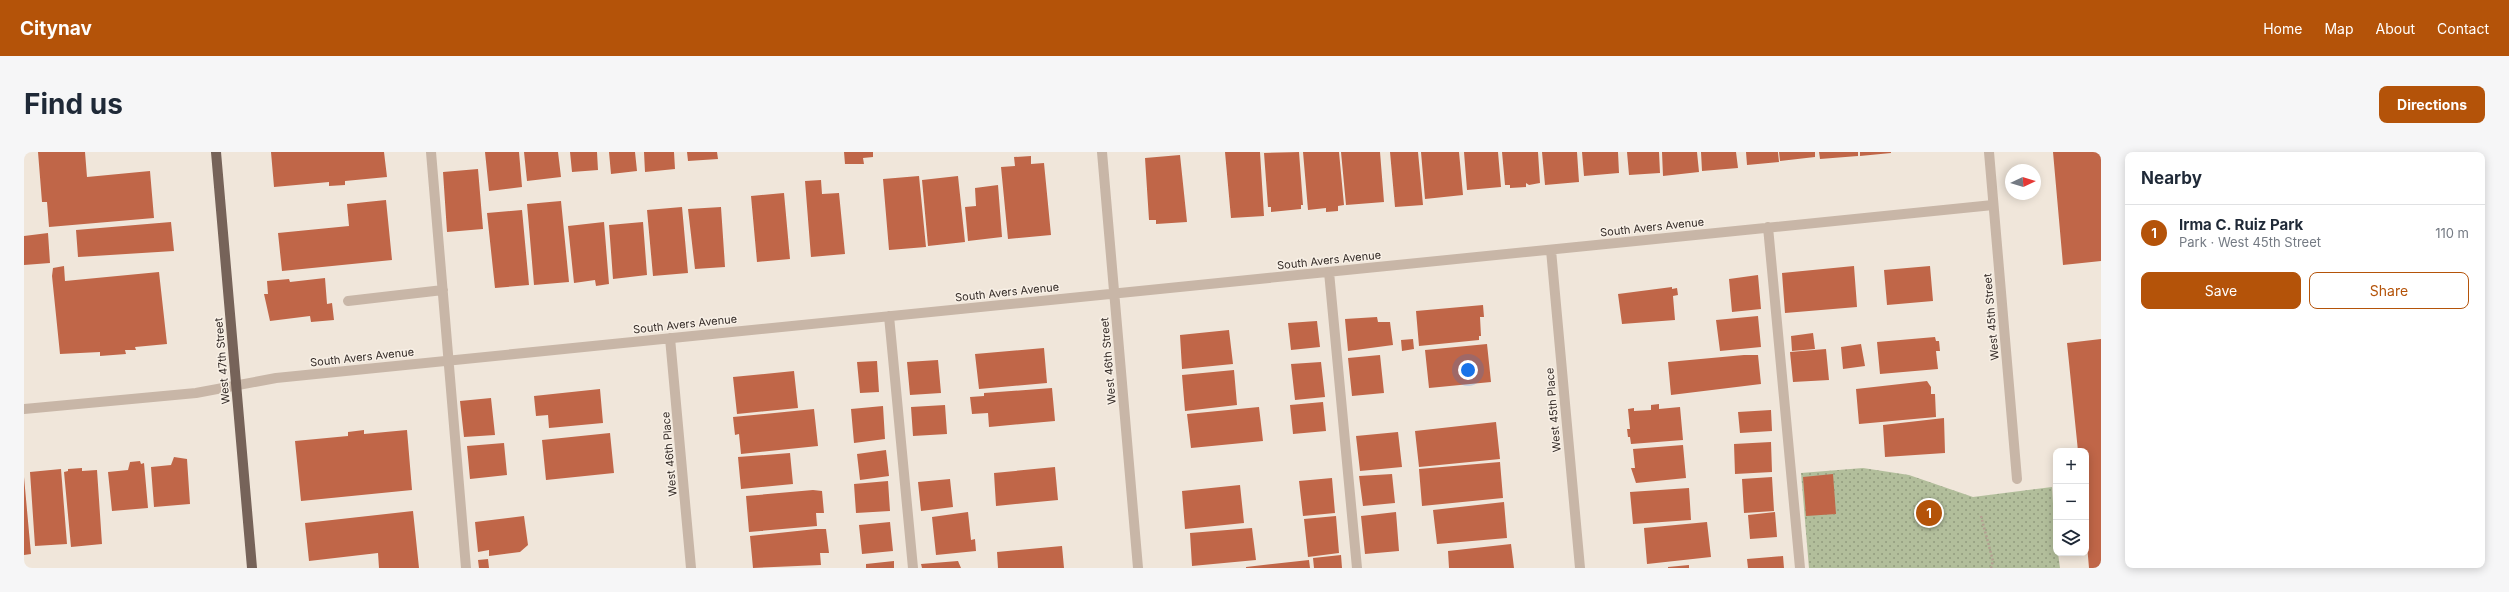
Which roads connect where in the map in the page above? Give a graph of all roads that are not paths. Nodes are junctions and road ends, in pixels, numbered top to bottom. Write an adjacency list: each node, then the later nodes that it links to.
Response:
1 (216, 152): 15 (main road, West 47th Street)
2 (431, 152): 9 (street)
3 (1102, 152): 10 (street, West 46th Street)
4 (1989, 152): 5 (street, West 45th Street)
5 (1993, 205): 6 (street, South Avers Avenue); 17 (street, West 45th Street)
6 (1768, 227): 7 (street, South Avers Avenue); 25 (street)
7 (1551, 250): 8 (street, South Avers Avenue); 24 (street, West 45th Place)
8 (1329, 272): 10 (street, South Avers Avenue); 23 (street)
9 (443, 290): 11 (street); 14 (street)
10 (1114, 293): 12 (street, South Avers Avenue); 22 (street, West 46th Street)
11 (348, 301)
12 (889, 316): 13 (street, South Avers Avenue); 21 (street)
13 (670, 338): 14 (street, South Avers Avenue); 20 (street, West 46th Place)
14 (449, 360): 15 (street, South Avers Avenue); 19 (street)
15 (236, 386): 16 (street, South Avers Avenue); 18 (main road, West 47th Street)
16 (24, 409)
17 (2017, 480)
18 (252, 568)
19 (466, 568)
20 (691, 568)
21 (913, 568)
22 (1138, 568)
23 (1357, 568)
24 (1580, 568)
25 (1800, 568)

